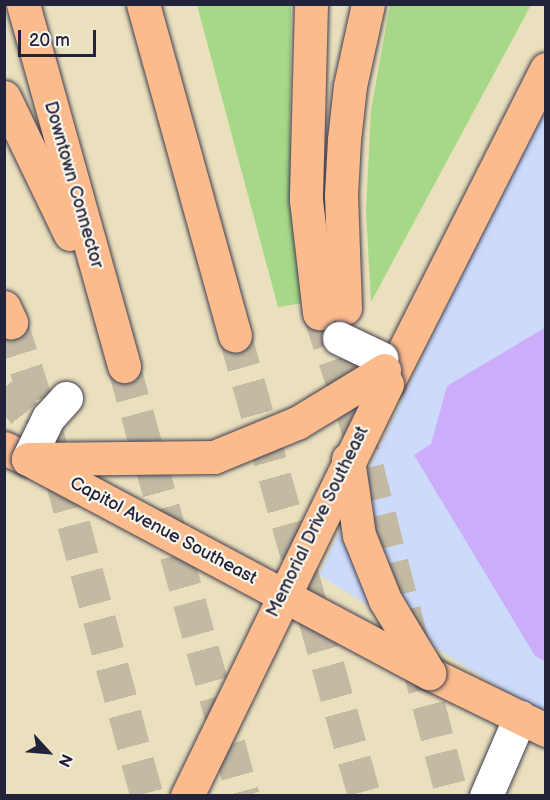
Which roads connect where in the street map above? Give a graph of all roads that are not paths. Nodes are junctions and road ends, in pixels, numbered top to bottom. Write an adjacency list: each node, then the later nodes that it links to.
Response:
1 (23, 4): 6 (main road, Downtown Connector)
2 (311, 4): 8 (main road)
3 (368, 4): 8 (main road)
4 (144, 10): 9 (main road)
5 (546, 69): 7 (main road, Memorial Drive Southeast)
6 (4, 97)
7 (537, 108): 10 (main road, Memorial Drive Southeast)
8 (334, 320): 10 (lane, bridge)
9 (235, 335)
10 (388, 368): 12 (main road, bridge); 13 (main road, Memorial Drive Southeast, bridge)
11 (66, 398): 12 (lane, bridge)
12 (16, 454): 14 (main road, Capitol Avenue Southeast, bridge)
13 (348, 459): 14 (main road, Memorial Drive Southeast, bridge); 15 (main road, bridge)
14 (283, 594): 15 (main road, Capitol Avenue Southeast, bridge); 18 (main road, Memorial Drive Southeast, bridge)
15 (429, 672): 16 (main road, Capitol Avenue Southeast)
16 (533, 723): 17 (lane)
17 (487, 793)
18 (186, 795)

